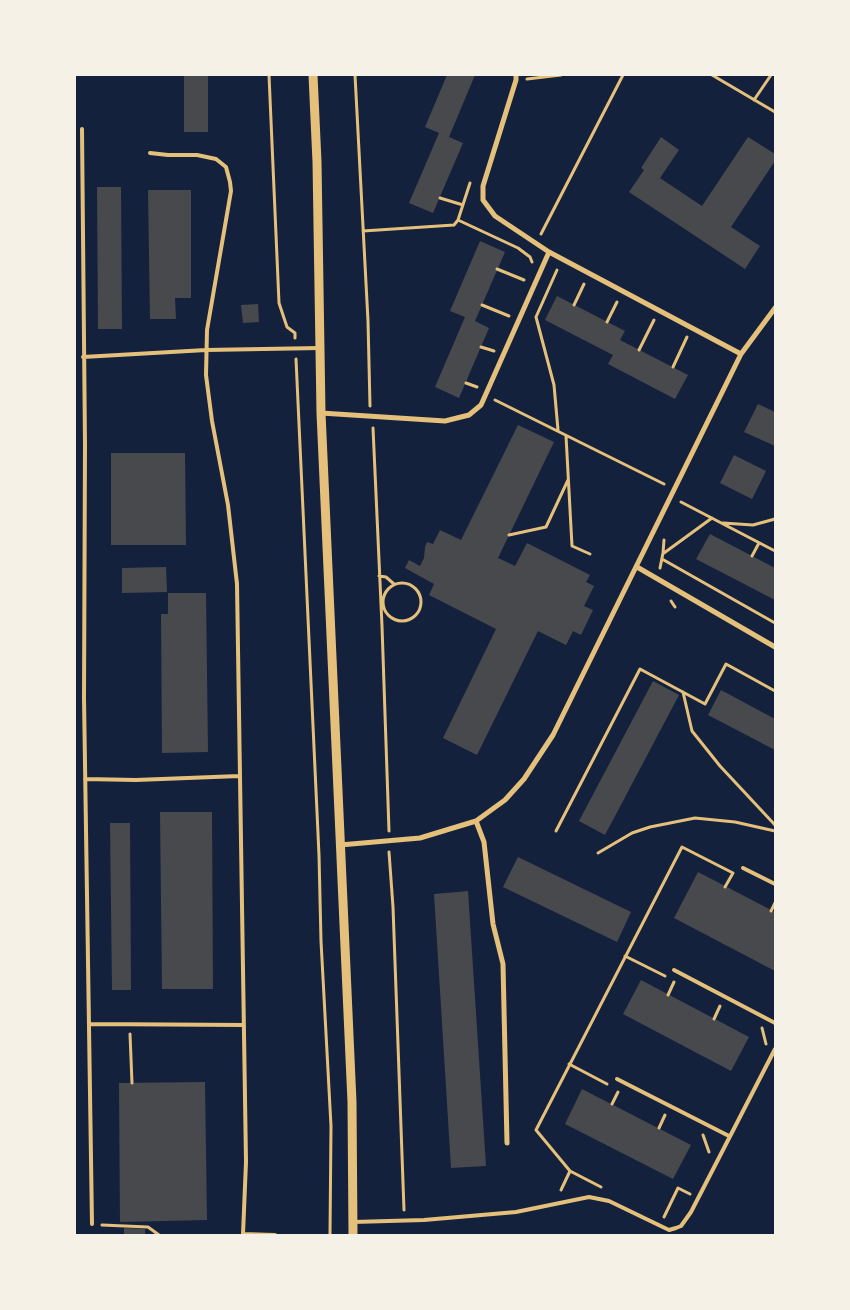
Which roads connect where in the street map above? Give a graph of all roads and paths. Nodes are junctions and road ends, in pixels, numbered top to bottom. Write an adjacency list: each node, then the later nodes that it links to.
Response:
1 (269, 75): 41 (path)
2 (313, 75): 42 (street)
3 (355, 75): 17 (path)
4 (561, 75): 8 (path)
5 (623, 75): 18 (path)
6 (712, 75): 9 (path)
7 (771, 75): 9 (path)
8 (516, 78): 18 (street)
9 (754, 100): 10 (path)
10 (775, 112)
11 (82, 129): 47 (lane)
12 (150, 153): 43 (lane)
13 (472, 176): 15 (path)
14 (440, 198): 15 (path)
15 (463, 205): 16 (path)
16 (458, 220): 17 (path); 20 (path)
17 (363, 231): 53 (path)
18 (536, 244): 19 (street)
19 (550, 252): 21 (street); 46 (street)
20 (530, 257): 21 (path); 22 (path)
21 (544, 264): 24 (path); 51 (street)
22 (534, 267)
23 (497, 269): 27 (path)
24 (557, 270): 25 (path); 54 (path)
25 (564, 274)
26 (578, 281): 31 (path)
27 (529, 282)
28 (609, 297): 29 (path)
29 (618, 301): 32 (path); 37 (path)
30 (482, 305): 35 (path)
31 (574, 305)
32 (625, 305)
33 (775, 308): 46 (street)
34 (647, 316): 36 (path)
35 (514, 318)
36 (654, 320): 38 (path); 44 (path)
37 (607, 322)
38 (662, 324)
39 (679, 333): 48 (path)
40 (481, 347): 45 (path)
41 (296, 348): 42 (lane); 43 (lane); 130 (path)
42 (320, 348): 52 (street)
43 (206, 350): 47 (lane); 84 (lane)
44 (639, 350)
45 (499, 352)
46 (741, 354): 72 (street)
47 (83, 357): 85 (lane)
48 (673, 368)
49 (466, 382): 50 (path)
50 (483, 389)
51 (486, 396): 53 (street); 54 (path)
52 (320, 413): 53 (street); 93 (street)
53 (371, 415): 73 (path)
54 (558, 431): 55 (path)
55 (566, 435): 56 (path); 57 (path)
56 (568, 479): 64 (path); 68 (path)
57 (662, 491)
58 (685, 493): 59 (path)
59 (680, 502): 60 (path); 61 (path)
60 (677, 508)
61 (712, 518): 63 (path); 69 (path)
62 (775, 519): 63 (path)
63 (720, 522): 66 (path)
64 (509, 535)
65 (666, 535): 69 (path)
66 (759, 543): 67 (path); 70 (path)
67 (775, 551)
68 (590, 554)
69 (663, 554): 71 (path)
70 (752, 556)
71 (662, 559): 74 (path); 80 (path)
72 (637, 567): 74 (street); 86 (street)
73 (380, 576): 75 (path); 79 (path)
74 (657, 578): 81 (street)
75 (394, 584): 78 (path); 78 (path)
76 (664, 598): 77 (path)
77 (675, 607)
78 (389, 616): 79 (path)
79 (382, 617): 88 (path)
80 (775, 623)
81 (775, 647)
82 (775, 691): 83 (path)
83 (683, 692): 87 (path); 90 (path)
84 (240, 776): 85 (lane); 110 (lane)
85 (86, 779): 108 (lane)
86 (476, 821): 92 (street); 119 (street)
87 (775, 825)
88 (389, 828): 89 (path); 92 (path)
89 (396, 828)
90 (556, 830)
91 (775, 831): 94 (path)
92 (388, 841): 93 (street); 125 (path)
93 (340, 845): 126 (street)
94 (598, 853)
95 (743, 868): 98 (lane)
96 (733, 873): 97 (path); 99 (path); 120 (path)
97 (741, 877)
98 (775, 884)
99 (725, 887)
100 (775, 903): 101 (path)
101 (771, 910)
102 (674, 970): 107 (lane)
103 (672, 986): 104 (path)
104 (668, 995)
105 (719, 1009): 106 (path)
106 (714, 1019)
107 (775, 1023)
108 (90, 1024): 109 (lane); 127 (lane)
109 (130, 1024): 110 (lane); 113 (path)
110 (244, 1025): 129 (lane)
111 (775, 1049): 118 (lane)
112 (617, 1079): 118 (lane)
113 (132, 1083)
114 (616, 1096): 115 (path)
115 (612, 1104)
116 (666, 1115): 117 (path)
117 (659, 1128)
118 (729, 1136): 123 (lane)
119 (507, 1143)
120 (570, 1171): 121 (path); 122 (path)
121 (605, 1189)
122 (561, 1190)
123 (698, 1198): 124 (path); 125 (lane)
124 (664, 1217)
125 (405, 1220): 126 (lane)
126 (353, 1222): 131 (street)
127 (92, 1224): 128 (path)
128 (159, 1235)
129 (275, 1235)
130 (330, 1235)
131 (353, 1235)

